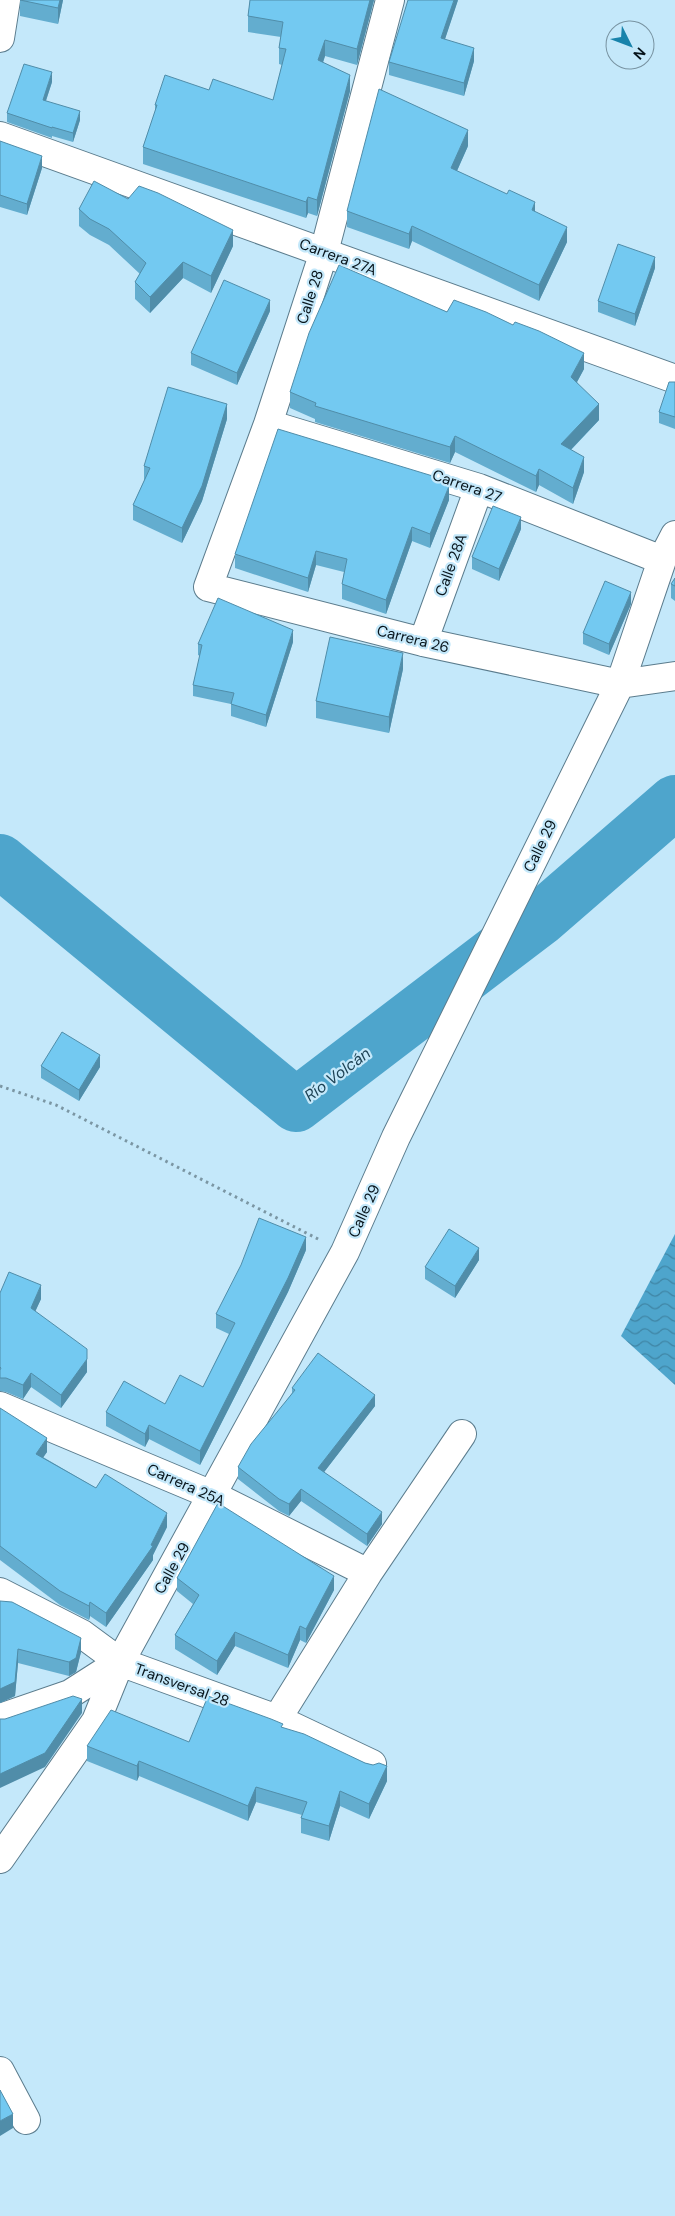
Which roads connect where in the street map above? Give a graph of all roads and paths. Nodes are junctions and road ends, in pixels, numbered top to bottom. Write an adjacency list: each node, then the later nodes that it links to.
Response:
1 (6, 0): 3 (street)
2 (390, 0): 5 (street, Calle 28)
3 (0, 38)
4 (0, 136): 5 (street, Carrera 27A)
5 (324, 252): 6 (street, Carrera 27A); 7 (street, Calle 28)
6 (675, 379)
7 (268, 424): 8 (street, Carrera 27); 11 (street, Calle 28)
8 (479, 488): 10 (street, Carrera 27); 12 (street, Calle 28A)
9 (675, 536): 10 (street, Calle 29)
10 (662, 560): 14 (street, Calle 29)
11 (208, 587): 12 (street, Carrera 26)
12 (423, 642): 14 (street, Carrera 26)
13 (675, 676): 14 (street)
14 (620, 684): 16 (street, Calle 29)
15 (0, 1086): 16 (path)
16 (345, 1252): 19 (street, Calle 29)
17 (0, 1406): 19 (street, Carrera 25A)
18 (462, 1434): 20 (street)
19 (212, 1495): 20 (street, Carrera 25A); 22 (street, Calle 29)
20 (368, 1573): 24 (street)
21 (0, 1592): 22 (street, Transversal 28)
22 (120, 1662): 23 (street); 24 (street, Transversal 28); 26 (street, Calle 29)
23 (0, 1718)
24 (277, 1720): 25 (street, Transversal 28)
25 (372, 1764)
26 (0, 1859)
27 (0, 2071): 28 (street)
28 (26, 2120)

